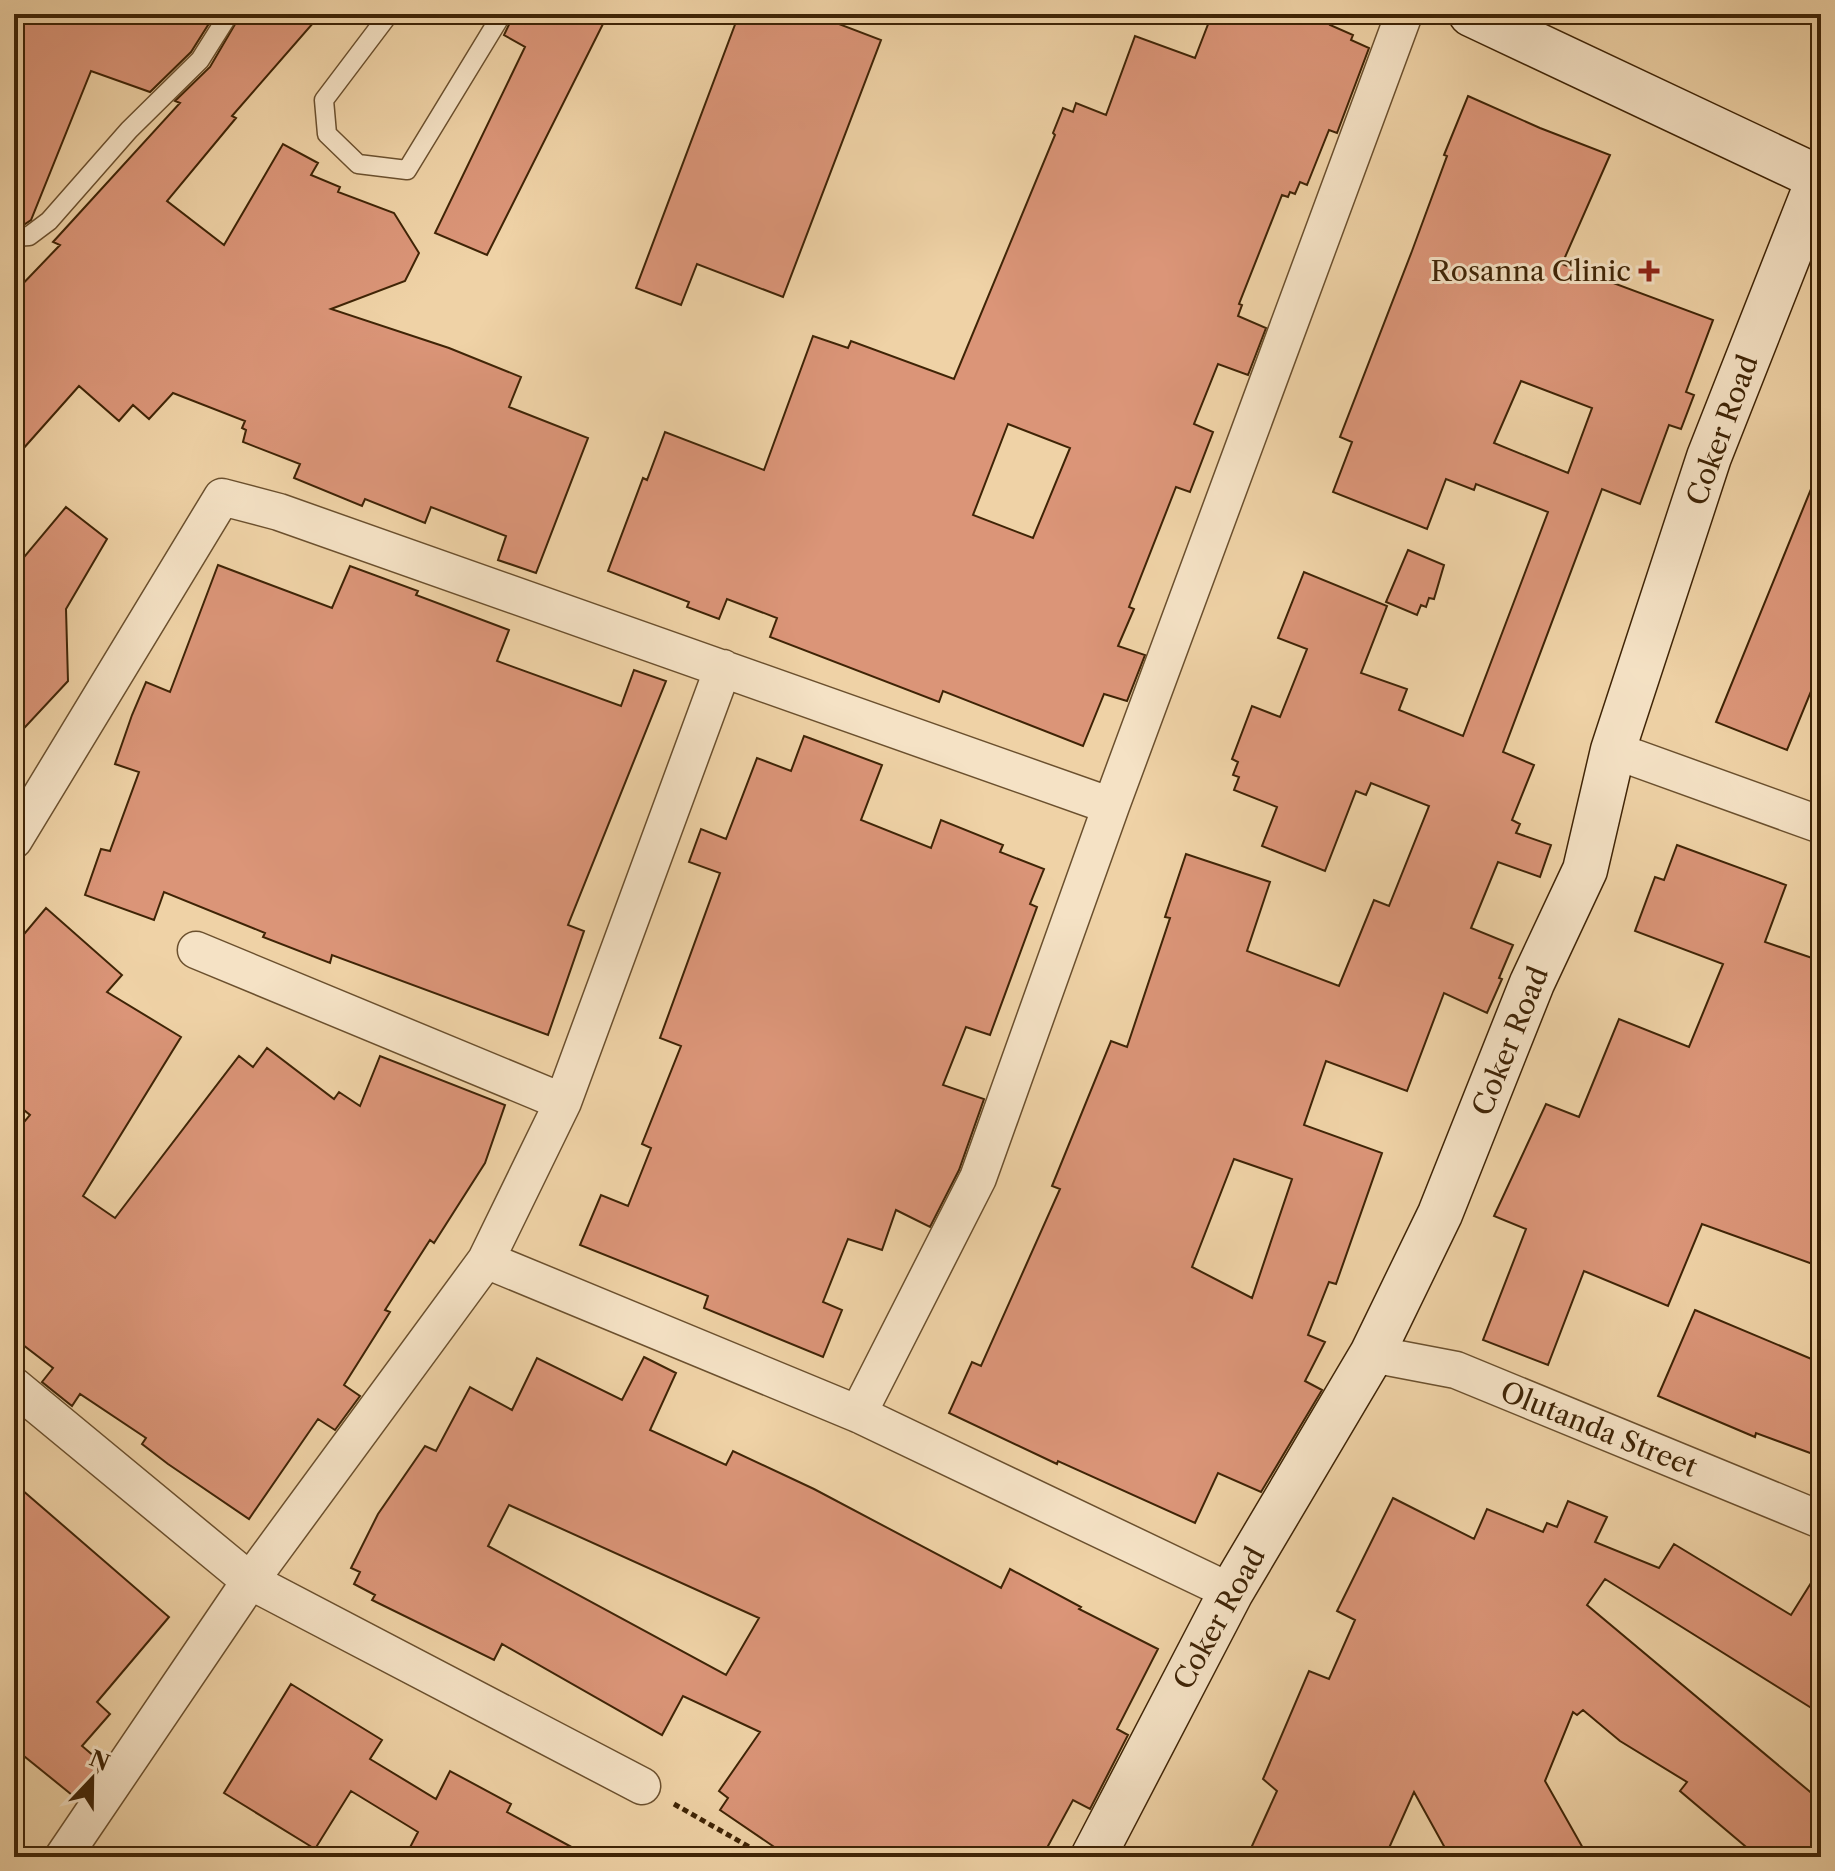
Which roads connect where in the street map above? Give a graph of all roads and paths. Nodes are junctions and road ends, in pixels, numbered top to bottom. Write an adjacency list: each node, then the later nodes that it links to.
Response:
1 (229, 14): 7 (lane)
2 (389, 14): 3 (lane)
3 (502, 14)
4 (1404, 14): 10 (street)
5 (1471, 14): 6 (main road)
6 (1820, 179): 9 (main road, Coker Road)
7 (14, 237)
8 (723, 668): 10 (street); 12 (street); 14 (street)
9 (1613, 750): 11 (street); 16 (main road, Coker Road)
10 (1111, 806): 18 (street)
11 (1821, 825)
12 (14, 840)
13 (196, 950): 14 (street)
14 (563, 1102): 15 (street)
15 (486, 1260): 18 (street); 20 (street)
16 (1372, 1354): 19 (street, Olutanda Street); 21 (main road, Coker Road)
17 (14, 1386): 20 (street)
18 (858, 1414): 21 (street)
19 (1821, 1520)
20 (250, 1581): 22 (street); 23 (street)
21 (1231, 1592): 25 (main road, Coker Road)
22 (642, 1786): 24 (path)
23 (63, 1857)
24 (767, 1857)
25 (1093, 1857)

